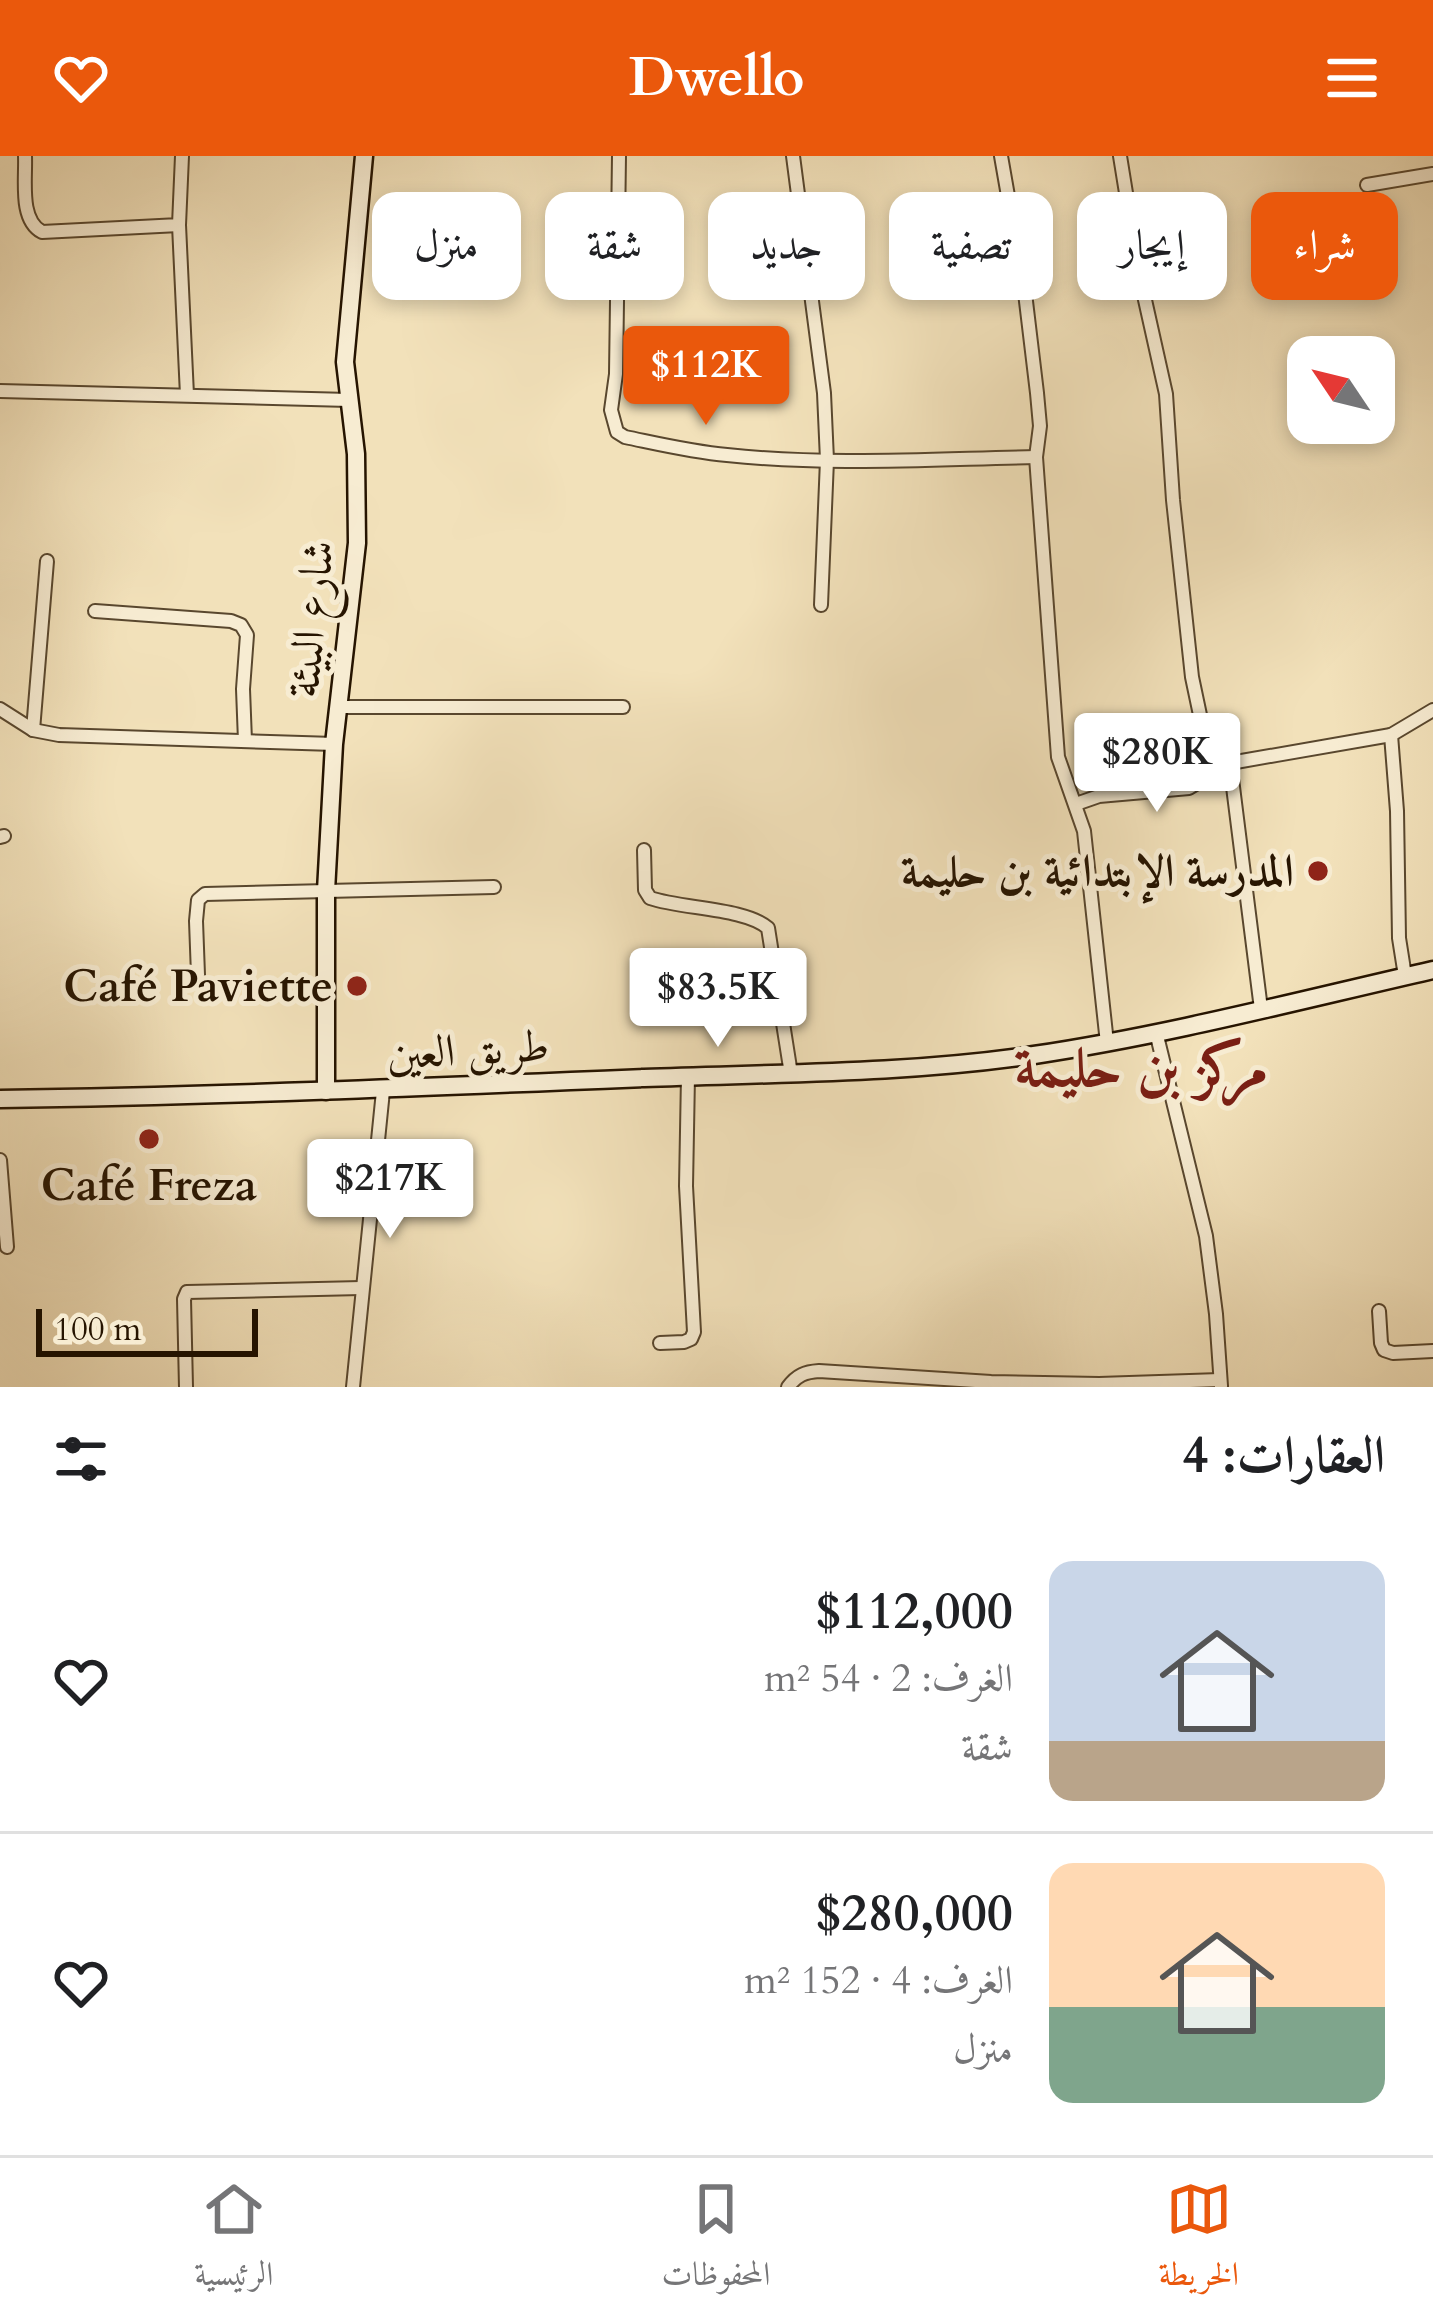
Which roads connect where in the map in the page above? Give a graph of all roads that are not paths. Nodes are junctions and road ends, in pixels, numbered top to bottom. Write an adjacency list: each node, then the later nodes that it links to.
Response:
1 (25, 156): 10 (street)
2 (182, 156): 10 (street)
3 (364, 156): 13 (main road, شارع البيئة)
4 (619, 156): 15 (street)
5 (793, 156): 15 (street)
6 (1001, 156): 14 (street)
7 (1120, 156): 28 (street)
8 (1433, 174): 9 (street)
9 (1366, 185)
10 (179, 225): 12 (street)
11 (0, 391): 12 (street)
12 (187, 395): 13 (street)
13 (349, 400): 19 (main road, شارع البيئة)
14 (1036, 457): 15 (street); 29 (street)
15 (827, 460): 17 (street)
16 (47, 561): 23 (street)
17 (821, 605)
18 (95, 611): 25 (street)
19 (338, 707): 20 (street); 26 (main road, شارع البيئة)
20 (623, 707)
21 (0, 709): 23 (street)
22 (1433, 710): 24 (street)
23 (33, 730): 25 (street)
24 (1391, 735): 27 (street); 35 (street)
25 (245, 741): 26 (street)
26 (334, 744): 32 (main road, شارع البيئة)
27 (1230, 764): 28 (street); 36 (street)
28 (1212, 772): 29 (street)
29 (1076, 804): 38 (street)
30 (644, 850): 39 (street)
31 (494, 887): 32 (street)
32 (326, 891): 34 (street); 41 (main road, شارع البيئة)
33 (1433, 970): 35 (main road, طريق العين)
34 (198, 975)
35 (1405, 976): 36 (main road, طريق العين)
36 (1261, 1009): 37 (main road, طريق العين)
37 (1156, 1032): 38 (main road, طريق العين); 50 (street)
38 (1108, 1042): 39 (main road, طريق العين)
39 (791, 1074): 40 (main road, طريق العين)
40 (688, 1076): 42 (main road, طريق العين); 48 (street)
41 (326, 1091): 42 (main road, طريق العين); 43 (main road, طريق العين)
42 (383, 1091): 46 (street)
43 (0, 1100)
44 (0, 1160): 45 (street)
45 (7, 1246)
46 (361, 1288): 52 (street); 53 (street)
47 (1378, 1311): 49 (street)
48 (660, 1343)
49 (1433, 1352)
50 (1221, 1383): 51 (street)
51 (991, 1384): 54 (street)
52 (186, 1387)
53 (353, 1387)
54 (788, 1387)

